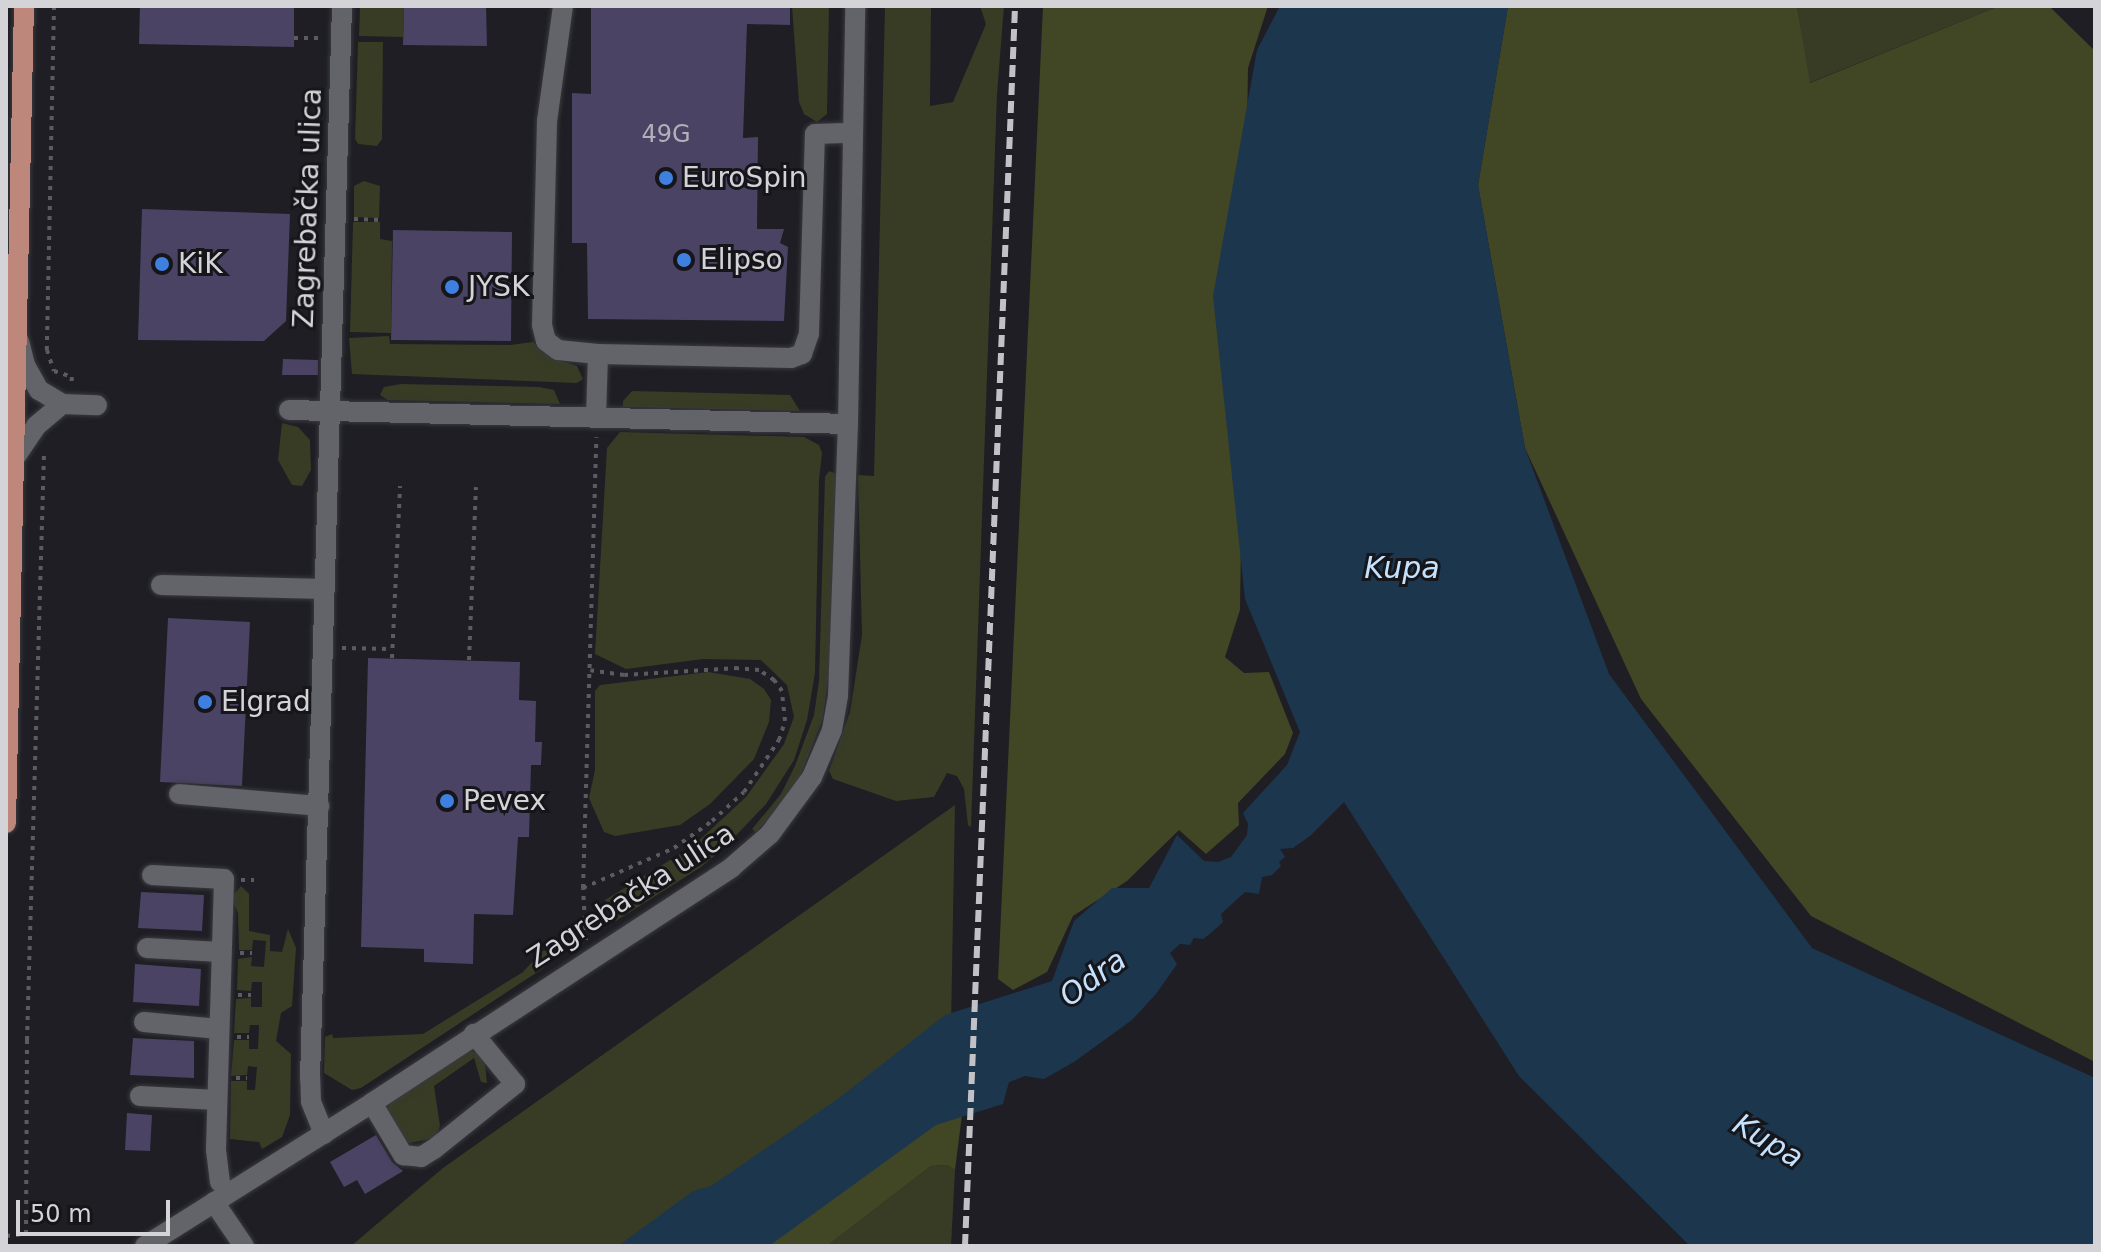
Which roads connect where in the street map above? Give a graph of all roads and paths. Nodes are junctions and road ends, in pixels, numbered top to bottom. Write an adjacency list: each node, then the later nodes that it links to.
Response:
1 (54, 6): 13 (path)
2 (342, 6): 16 (street, Zagrebačka ulica)
3 (563, 6): 12 (street)
4 (855, 6): 8 (street, Zagrebačka ulica)
5 (25, 10): 11 (main road)
6 (294, 38): 7 (path)
7 (324, 38)
8 (852, 133): 12 (street); 18 (street, Zagrebačka ulica)
9 (347, 218): 10 (path)
10 (382, 220)
11 (17, 331): 13 (street); 20 (main road)
12 (598, 354): 17 (street)
13 (66, 404): 14 (street); 20 (street)
14 (97, 405)
15 (289, 410): 16 (street)
16 (330, 411): 17 (street); 24 (street, Zagrebačka ulica)
17 (596, 418): 18 (street); 29 (path)
18 (848, 424): 37 (street, Zagrebačka ulica)
19 (45, 448): 47 (path)
20 (14, 459): 32 (main road)
21 (400, 486): 26 (path)
22 (476, 487): 28 (path)
23 (161, 585): 24 (street)
24 (325, 589): 31 (street, Zagrebačka ulica)
25 (340, 648): 26 (path)
26 (392, 649): 27 (path)
27 (392, 658)
28 (469, 660)
29 (590, 670): 34 (path); 34 (path)
30 (179, 794): 31 (street)
31 (319, 806): 44 (street, Zagrebačka ulica)
32 (6, 823)
33 (152, 875): 36 (street)
34 (583, 888): 37 (path)
35 (147, 948): 36 (street)
36 (221, 952): 39 (street)
37 (588, 958): 40 (street, Zagrebačka ulica)
38 (144, 1022): 39 (street)
39 (219, 1029): 42 (street)
40 (474, 1034): 43 (street, Zagrebačka ulica); 43 (street)
41 (140, 1096): 42 (street)
42 (217, 1100): 45 (street)
43 (372, 1103): 44 (street, Zagrebačka ulica)
44 (324, 1134): 46 (street, Zagrebačka ulica)
45 (220, 1182)
46 (214, 1202): 48 (street, Zagrebačka ulica); 49 (street)
47 (6, 1236)
48 (145, 1246)
49 (244, 1246)

